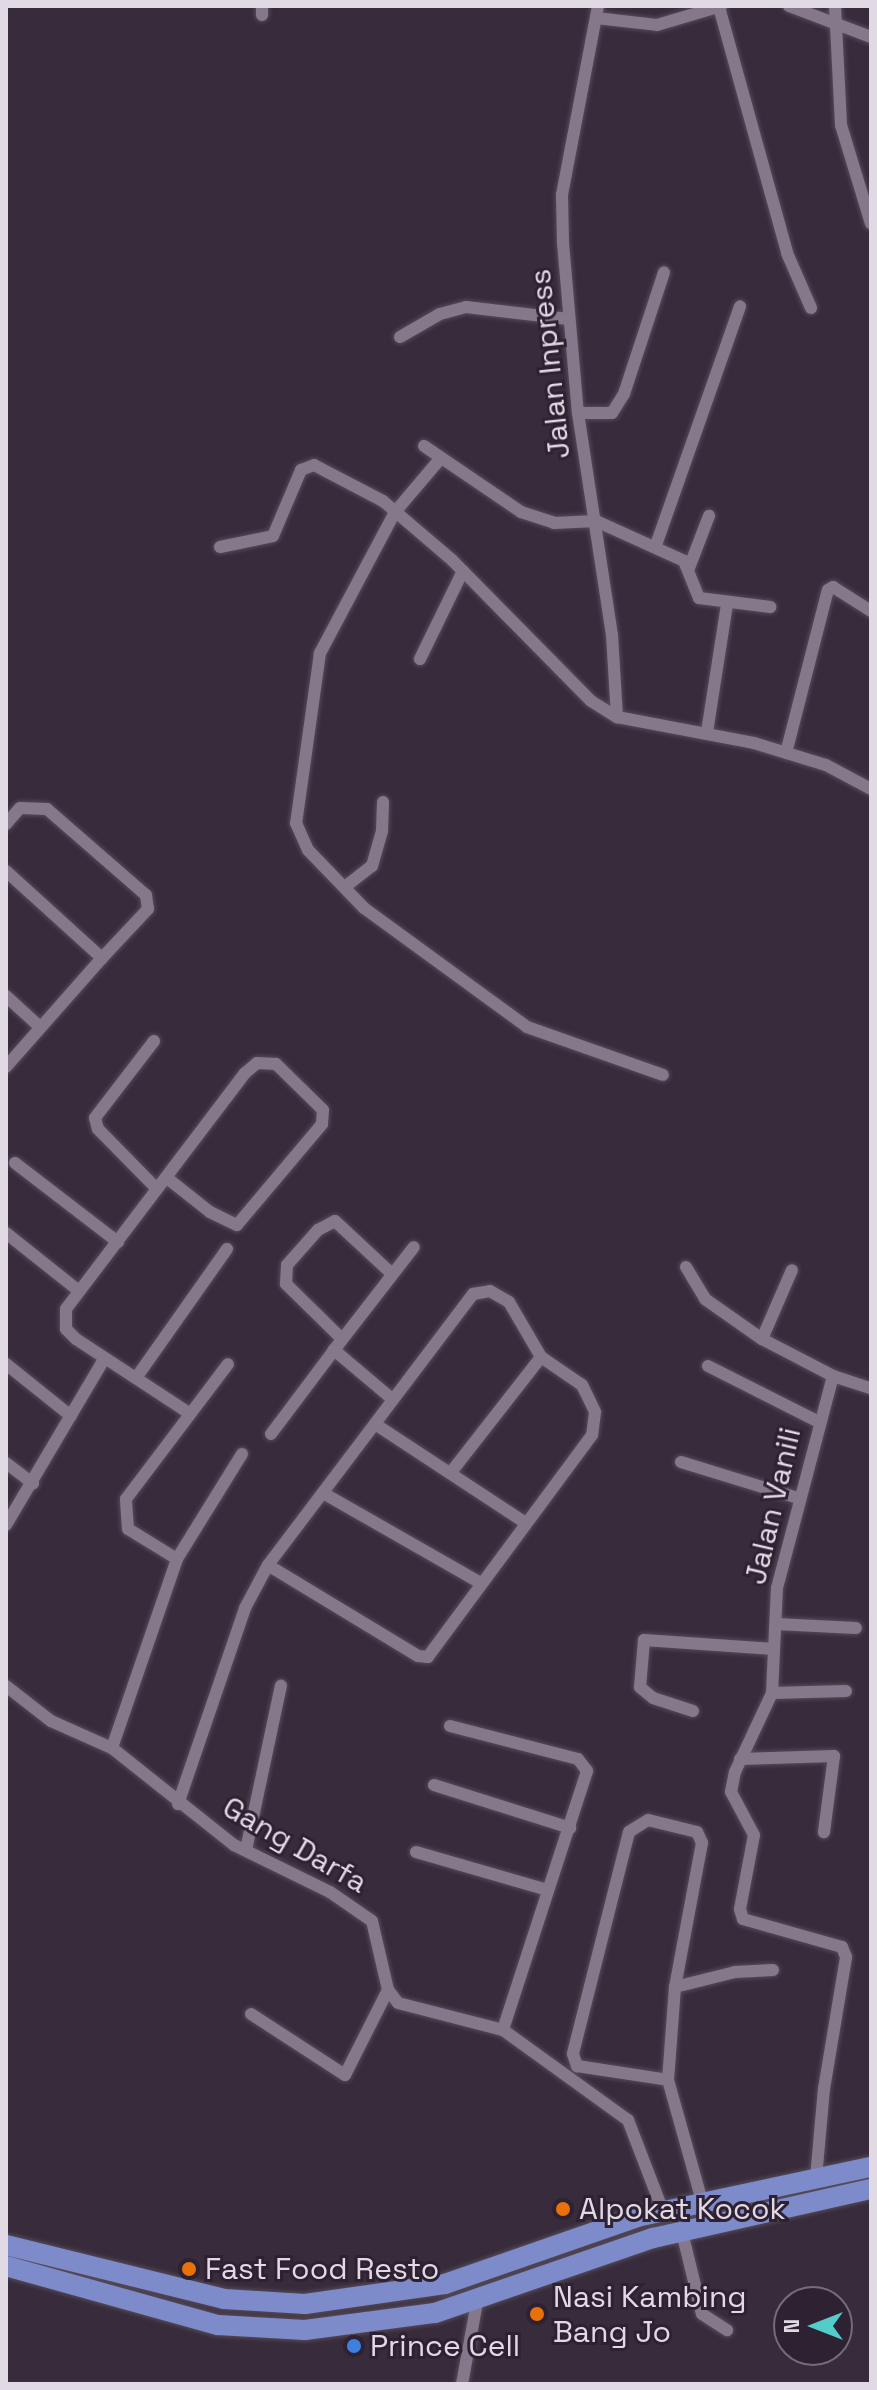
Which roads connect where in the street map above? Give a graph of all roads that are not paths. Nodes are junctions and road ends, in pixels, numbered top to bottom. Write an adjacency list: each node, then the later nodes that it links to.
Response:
1 (789, 6): 6 (street)
2 (835, 6): 6 (street)
3 (720, 7): 4 (street); 11 (street)
4 (698, 10): 5 (street)
5 (597, 12): 12 (street, Jalan Inpress)
6 (833, 23): 7 (street); 8 (street)
7 (871, 37)
8 (871, 224)
9 (664, 272): 14 (street)
10 (740, 306): 20 (street)
11 (811, 308)
12 (568, 319): 13 (street); 14 (street, Jalan Inpress)
13 (400, 337)
14 (578, 413): 19 (street, Jalan Inpress)
15 (424, 446): 16 (street)
16 (440, 459): 17 (street); 19 (street)
17 (395, 512): 21 (street); 23 (street); 35 (street)
18 (709, 516): 22 (street)
19 (596, 521): 20 (street); 28 (street, Jalan Inpress)
20 (656, 545): 22 (street)
21 (220, 547)
22 (689, 568): 24 (street)
23 (463, 571): 27 (street); 28 (street)
24 (727, 604): 25 (street); 29 (street)
25 (770, 607)
26 (871, 611): 30 (street)
27 (420, 659)
28 (617, 717): 29 (street)
29 (707, 732): 30 (street)
30 (786, 753): 31 (street)
31 (871, 789)
32 (383, 802): 35 (street)
33 (6, 824): 36 (street)
34 (6, 871): 36 (street)
35 (346, 886): 41 (street)
36 (102, 958): 38 (street)
37 (6, 996): 38 (street)
38 (40, 1027): 40 (street)
39 (154, 1041): 44 (street)
40 (6, 1067)
41 (663, 1075)
42 (15, 1163): 46 (street)
43 (167, 1178): 43 (street); 44 (street)
44 (157, 1189): 46 (street)
45 (6, 1233): 52 (street)
46 (118, 1242): 52 (street)
47 (414, 1247): 51 (street)
48 (227, 1249): 62 (street)
49 (686, 1267): 54 (street)
50 (792, 1270): 54 (street)
51 (392, 1274): 53 (street); 53 (street)
52 (79, 1291): 57 (street)
53 (340, 1337): 55 (street)
54 (762, 1339): 61 (street)
55 (334, 1350): 64 (street); 69 (street)
56 (541, 1357): 64 (street); 73 (street); 77 (street)
57 (104, 1359): 62 (street); 66 (street)
58 (6, 1364): 66 (street)
59 (228, 1364): 65 (street)
60 (708, 1366): 67 (street)
61 (833, 1376): 63 (street); 67 (street, Jalan Vanili)
62 (136, 1378): 65 (street)
63 (871, 1388)
64 (391, 1398): 68 (street)
65 (189, 1413): 79 (street)
66 (71, 1416): 74 (street)
67 (819, 1422): 76 (street, Jalan Vanili)
68 (375, 1424): 73 (street); 75 (street)
69 (271, 1434)
70 (242, 1454): 79 (street)
71 (681, 1462): 76 (street)
72 (6, 1463): 74 (street)
73 (452, 1471): 77 (street)
74 (33, 1483): 78 (street)
75 (323, 1493): 80 (street); 81 (street)
76 (798, 1498): 82 (street, Jalan Vanili)
77 (524, 1522): 81 (street)
78 (6, 1525)
79 (177, 1559): 91 (street)
80 (268, 1565): 81 (street); 94 (street)
81 (481, 1583)
82 (776, 1624): 83 (street); 84 (street, Jalan Vanili)
83 (856, 1628)
84 (774, 1649): 88 (street, Jalan Vanili); 89 (street)
85 (6, 1686): 91 (street, Gang Darfa)
86 (281, 1686): 97 (street)
87 (846, 1691): 88 (street)
88 (772, 1693): 92 (street, Jalan Vanili)
89 (693, 1711)
90 (450, 1726): 95 (street)
91 (112, 1748): 94 (street, Gang Darfa)
92 (740, 1759): 96 (street); 107 (street, Jalan Vanili)
93 (434, 1785): 95 (street)
94 (178, 1804): 97 (street, Gang Darfa)
95 (570, 1828): 99 (street)
96 (824, 1832)
97 (246, 1850): 102 (street, Gang Darfa)
98 (416, 1852): 99 (street)
99 (548, 1890): 104 (street)
100 (773, 1970): 101 (street)
101 (675, 1987): 105 (street); 105 (street)
102 (388, 1990): 103 (street); 104 (street)
103 (251, 2014)
104 (503, 2030): 110 (street)
105 (668, 2080): 109 (street)
106 (871, 2167): 107 (main road)
107 (816, 2178): 109 (main road)
108 (871, 2189): 111 (main road)
109 (702, 2201): 110 (main road)
110 (663, 2211): 116 (main road)
111 (682, 2232): 115 (main road); 119 (street)
112 (6, 2245): 114 (main road)
113 (6, 2266): 117 (main road)
114 (224, 2299): 116 (main road); 117 (main road)
115 (477, 2302): 118 (main road); 120 (street)
116 (305, 2304): 118 (main road)
117 (218, 2325): 118 (main road)
118 (305, 2330)
119 (727, 2330)
120 (462, 2384)

